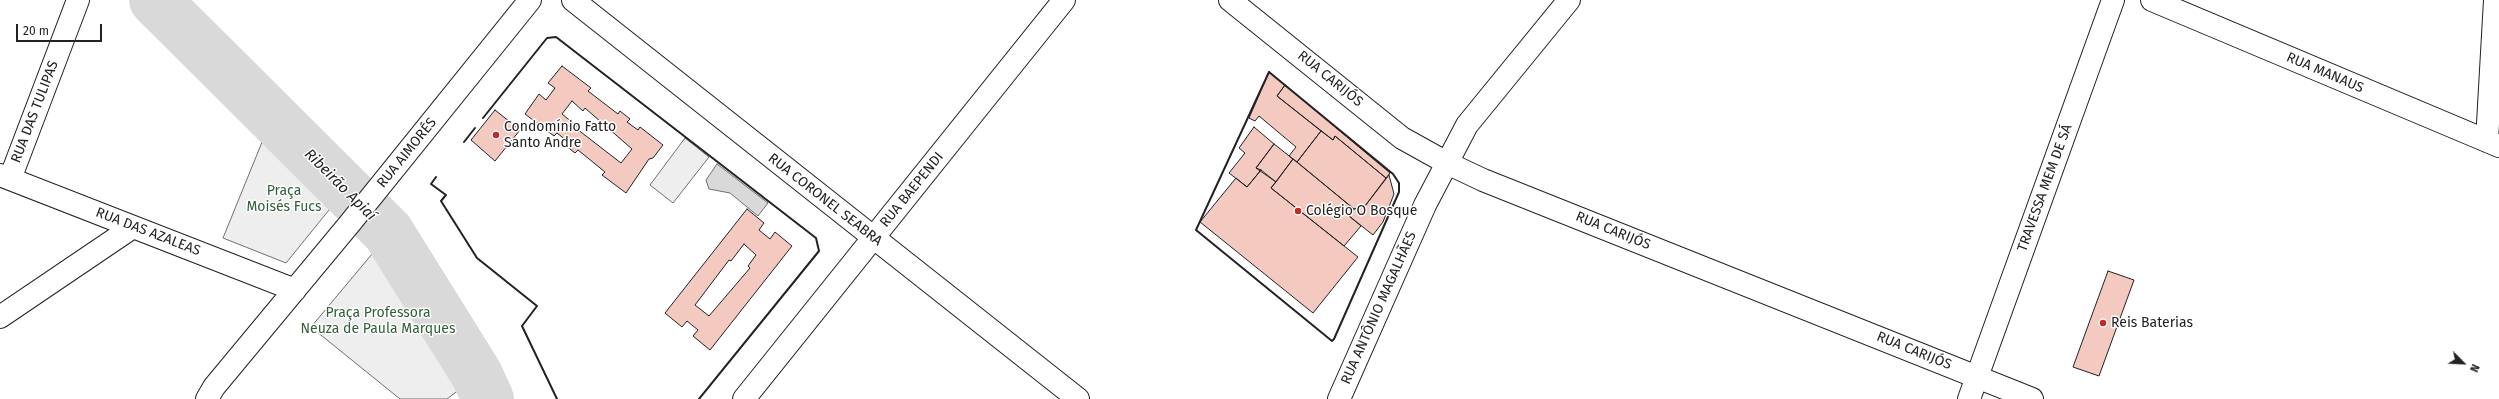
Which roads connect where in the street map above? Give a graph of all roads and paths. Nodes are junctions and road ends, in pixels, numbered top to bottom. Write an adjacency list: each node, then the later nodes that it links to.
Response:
1 (78, 0): 12 (street, RUA DAS TULIPAS)
2 (530, 0): 15 (street, RUA AIMORÉS)
3 (573, 0): 14 (street, RUA CORONEL SEABRA)
4 (1064, 0): 14 (street, RUA BAEPENDI)
5 (1230, 0): 11 (street, RUA CARIJÓS)
6 (1569, 0): 11 (street, RUA ANTÔNIO MAGALHÃES)
7 (2113, 0): 17 (street, TRAVESSA MEM DE SÁ)
8 (2152, 0): 10 (street, RUA MANAUS)
9 (2495, 0): 10 (street)
10 (2493, 143)
11 (1447, 163): 17 (street, RUA CARIJÓS); 21 (street, RUA ANTÔNIO MAGALHÃES)
12 (5, 177): 13 (street, RUA DAS AZALEAS)
13 (133, 227): 15 (street, RUA DAS AZALEAS); 16 (street)
14 (873, 239): 19 (street, RUA BAEPENDI); 20 (street, RUA CORONEL SEABRA)
15 (295, 290): 18 (street, RUA AIMORÉS)
16 (0, 317)
17 (1977, 376): 22 (street, TRAVESSA MEM DE SÁ); 23 (street, RUA CARIJÓS)
18 (207, 399)
19 (744, 399)
20 (1078, 399)
21 (1339, 399)
22 (1969, 399)
23 (2032, 399)

